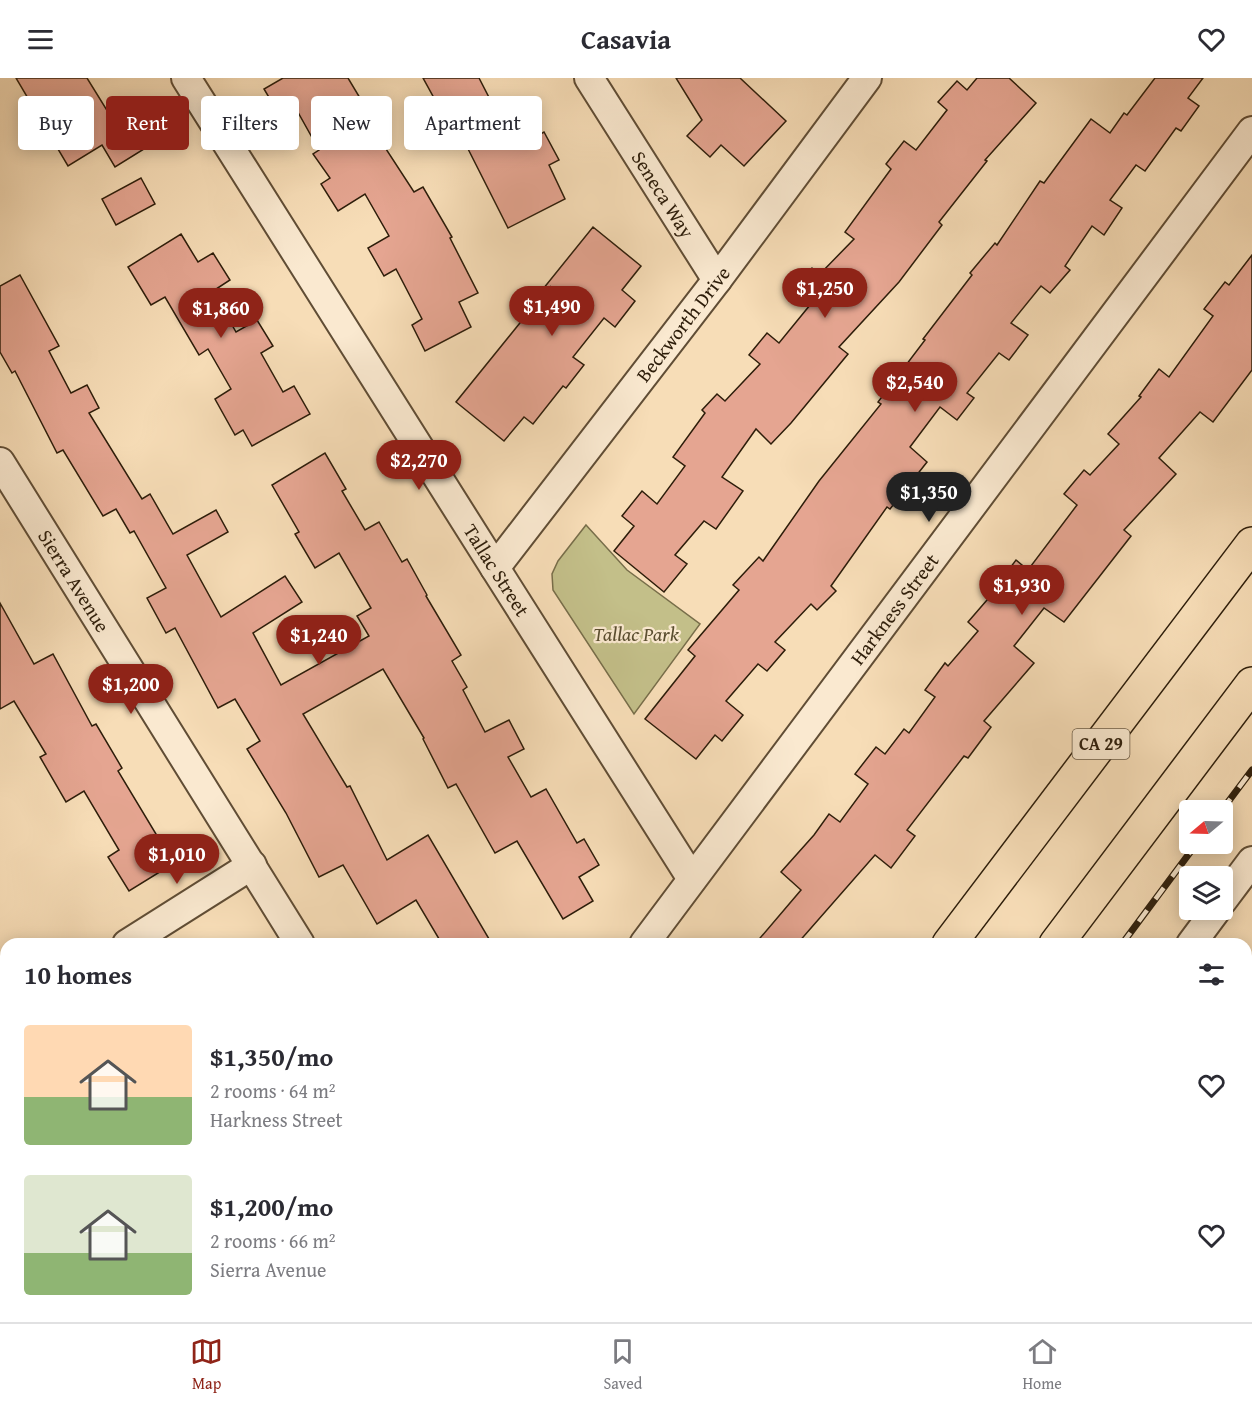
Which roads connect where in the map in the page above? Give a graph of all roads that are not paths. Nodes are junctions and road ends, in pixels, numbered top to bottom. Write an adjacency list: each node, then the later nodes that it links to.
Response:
1 (186, 78): 8 (street, Tallac Street)
2 (589, 78): 5 (street, Seneca Way)
3 (867, 78): 5 (street, Beckworth Drive)
4 (1252, 131): 12 (street, Harkness Street)
5 (717, 280): 8 (street, Beckworth Drive)
6 (0, 462): 11 (street, Sierra Avenue)
7 (1252, 544): 18 (highway, CA 29)
8 (495, 568): 12 (street, Tallac Street)
9 (1252, 684): 19 (highway)
10 (1252, 861): 13 (street)
11 (252, 865): 15 (street); 16 (street, Sierra Avenue)
12 (693, 879): 17 (street, Harkness Street)
13 (1233, 886)
14 (1209, 920): 20 (street)
15 (136, 938)
16 (296, 938)
17 (649, 938)
18 (954, 938)
19 (1061, 938)
20 (1195, 938)

